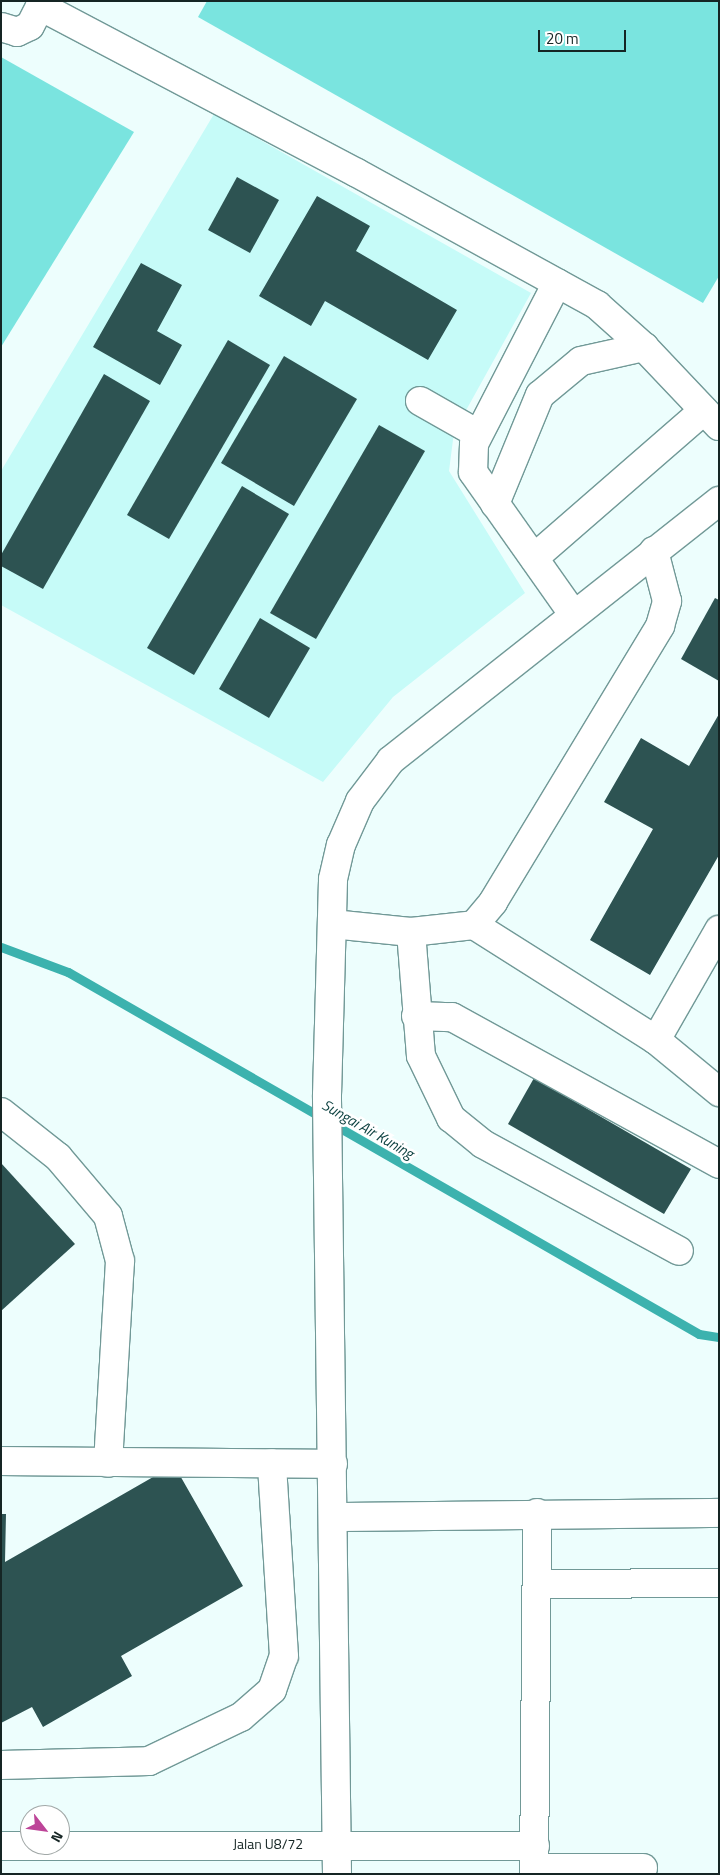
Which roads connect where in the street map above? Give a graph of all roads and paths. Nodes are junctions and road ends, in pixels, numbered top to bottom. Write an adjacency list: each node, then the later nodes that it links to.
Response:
1 (42, 4): 2 (street); 3 (street)
2 (1, 27)
3 (557, 283): 4 (street); 7 (street)
4 (644, 346): 6 (street); 9 (street)
5 (420, 402): 7 (street)
6 (712, 418): 11 (street)
7 (478, 434): 9 (street)
8 (719, 500): 10 (street)
9 (495, 504): 11 (street)
10 (654, 551): 12 (street); 14 (street)
11 (534, 558): 12 (street)
12 (573, 614): 13 (street)
13 (332, 924): 16 (street); 26 (street)
14 (474, 925): 16 (street); 18 (street)
15 (719, 930): 18 (street)
16 (412, 932): 17 (street)
17 (416, 1016): 21 (street); 22 (street)
18 (656, 1040): 19 (street)
19 (719, 1092)
20 (1, 1112): 24 (street)
21 (719, 1164)
22 (679, 1251)
23 (1, 1461): 24 (street)
24 (108, 1463): 25 (street)
25 (272, 1464): 26 (street); 32 (street)
26 (333, 1464): 29 (street)
27 (537, 1513): 28 (street); 29 (street); 31 (street)
28 (719, 1513)
29 (333, 1517): 33 (street)
30 (719, 1583): 31 (street)
31 (537, 1584): 35 (street)
32 (1, 1765)
33 (336, 1844): 34 (street, Jalan U8/72); 35 (street, Jalan U8/72); 37 (street)
34 (1, 1846)
35 (535, 1863): 36 (street, Jalan U8/72)
36 (643, 1868)
37 (337, 1874)

